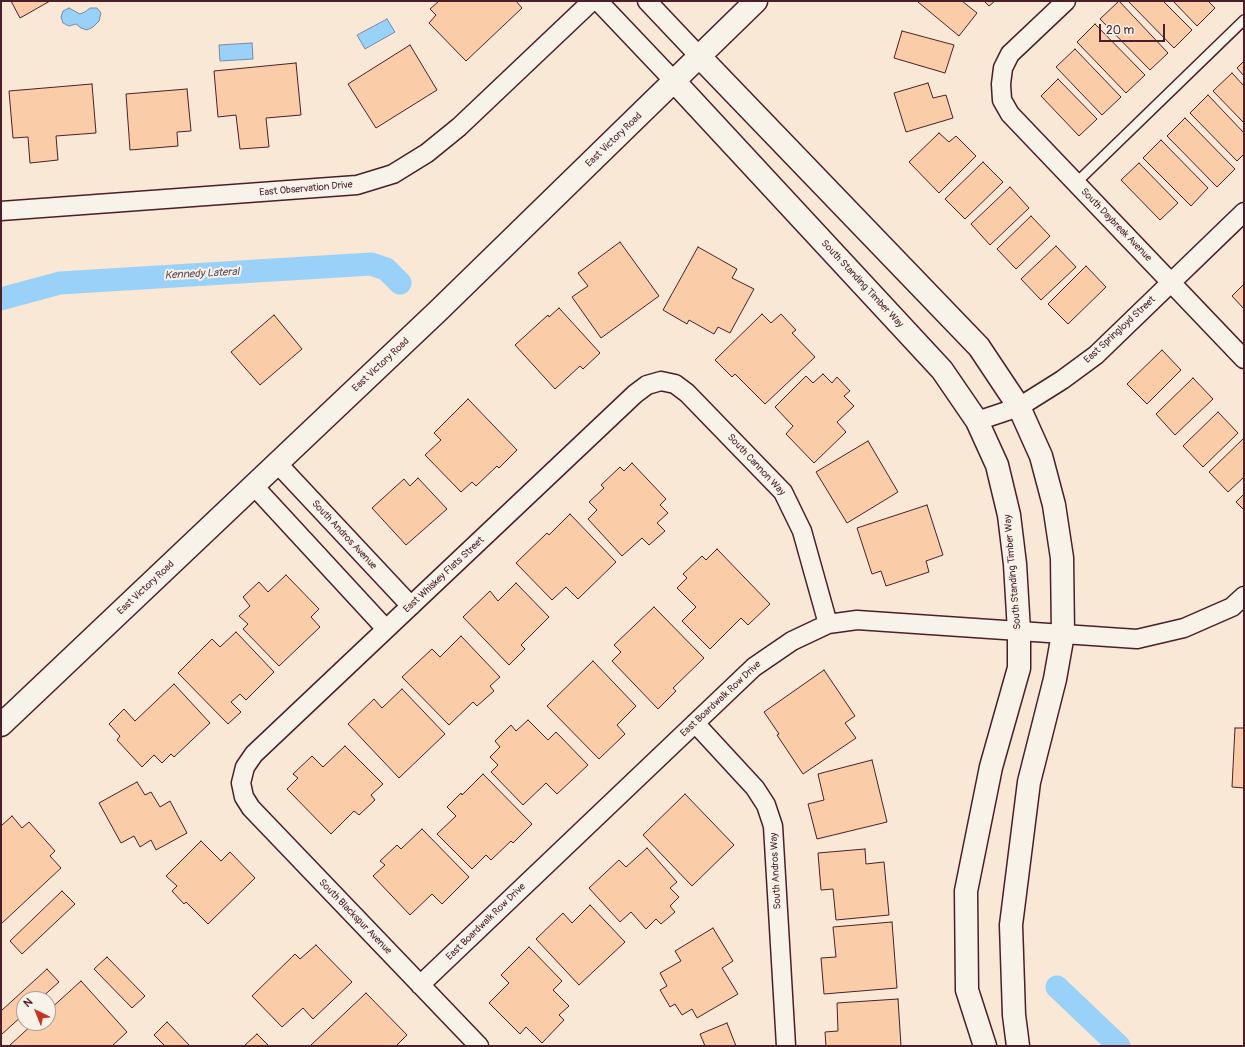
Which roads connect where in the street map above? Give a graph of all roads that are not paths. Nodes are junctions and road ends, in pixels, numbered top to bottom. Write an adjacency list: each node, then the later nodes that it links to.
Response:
1 (592, 1): 10 (street, East Observation Drive)
2 (598, 1): 8 (street, South Standing Timber Way)
3 (647, 1): 7 (street)
4 (756, 1): 7 (street, East Victory Road)
5 (1066, 1): 9 (street, South Daybreak Avenue)
6 (1244, 20): 9 (lane)
7 (699, 56): 8 (street, East Victory Road); 15 (street)
8 (674, 81): 16 (street, South Standing Timber Way); 17 (street, East Victory Road)
9 (1076, 183): 12 (street, South Daybreak Avenue)
10 (1, 211)
11 (1244, 212): 12 (street, East Springloyd Street)
12 (1171, 282): 13 (street, South Daybreak Avenue); 15 (street, East Springloyd Street)
13 (1244, 359)
14 (661, 381): 20 (street, East Whiskey Flats Street); 21 (street, South Cannon Way)
15 (1019, 407): 16 (street, East Springloyd Street); 24 (street)
16 (977, 421): 23 (street, South Standing Timber Way)
17 (277, 463): 18 (street, East Victory Road); 20 (street, South Andros Avenue)
18 (254, 486): 22 (street); 26 (street, East Victory Road)
19 (1244, 596): 24 (street, East Boardwalk Row Drive)
20 (410, 606): 22 (street, East Whiskey Flats Street)
21 (828, 624): 23 (street, East Boardwalk Row Drive); 25 (street, East Boardwalk Row Drive)
22 (386, 629): 27 (street, East Whiskey Flats Street)
23 (1019, 631): 24 (street, East Boardwalk Row Drive); 31 (street, South Standing Timber Way)
24 (1063, 634): 32 (street)
25 (695, 723): 28 (street, East Boardwalk Row Drive); 30 (street, South Andros Way)
26 (1, 725)
27 (241, 783): 28 (street, South Blackspur Avenue)
28 (420, 985): 29 (street, South Blackspur Avenue)
29 (479, 1046)
30 (786, 1046)
31 (985, 1046)
32 (1018, 1046)

